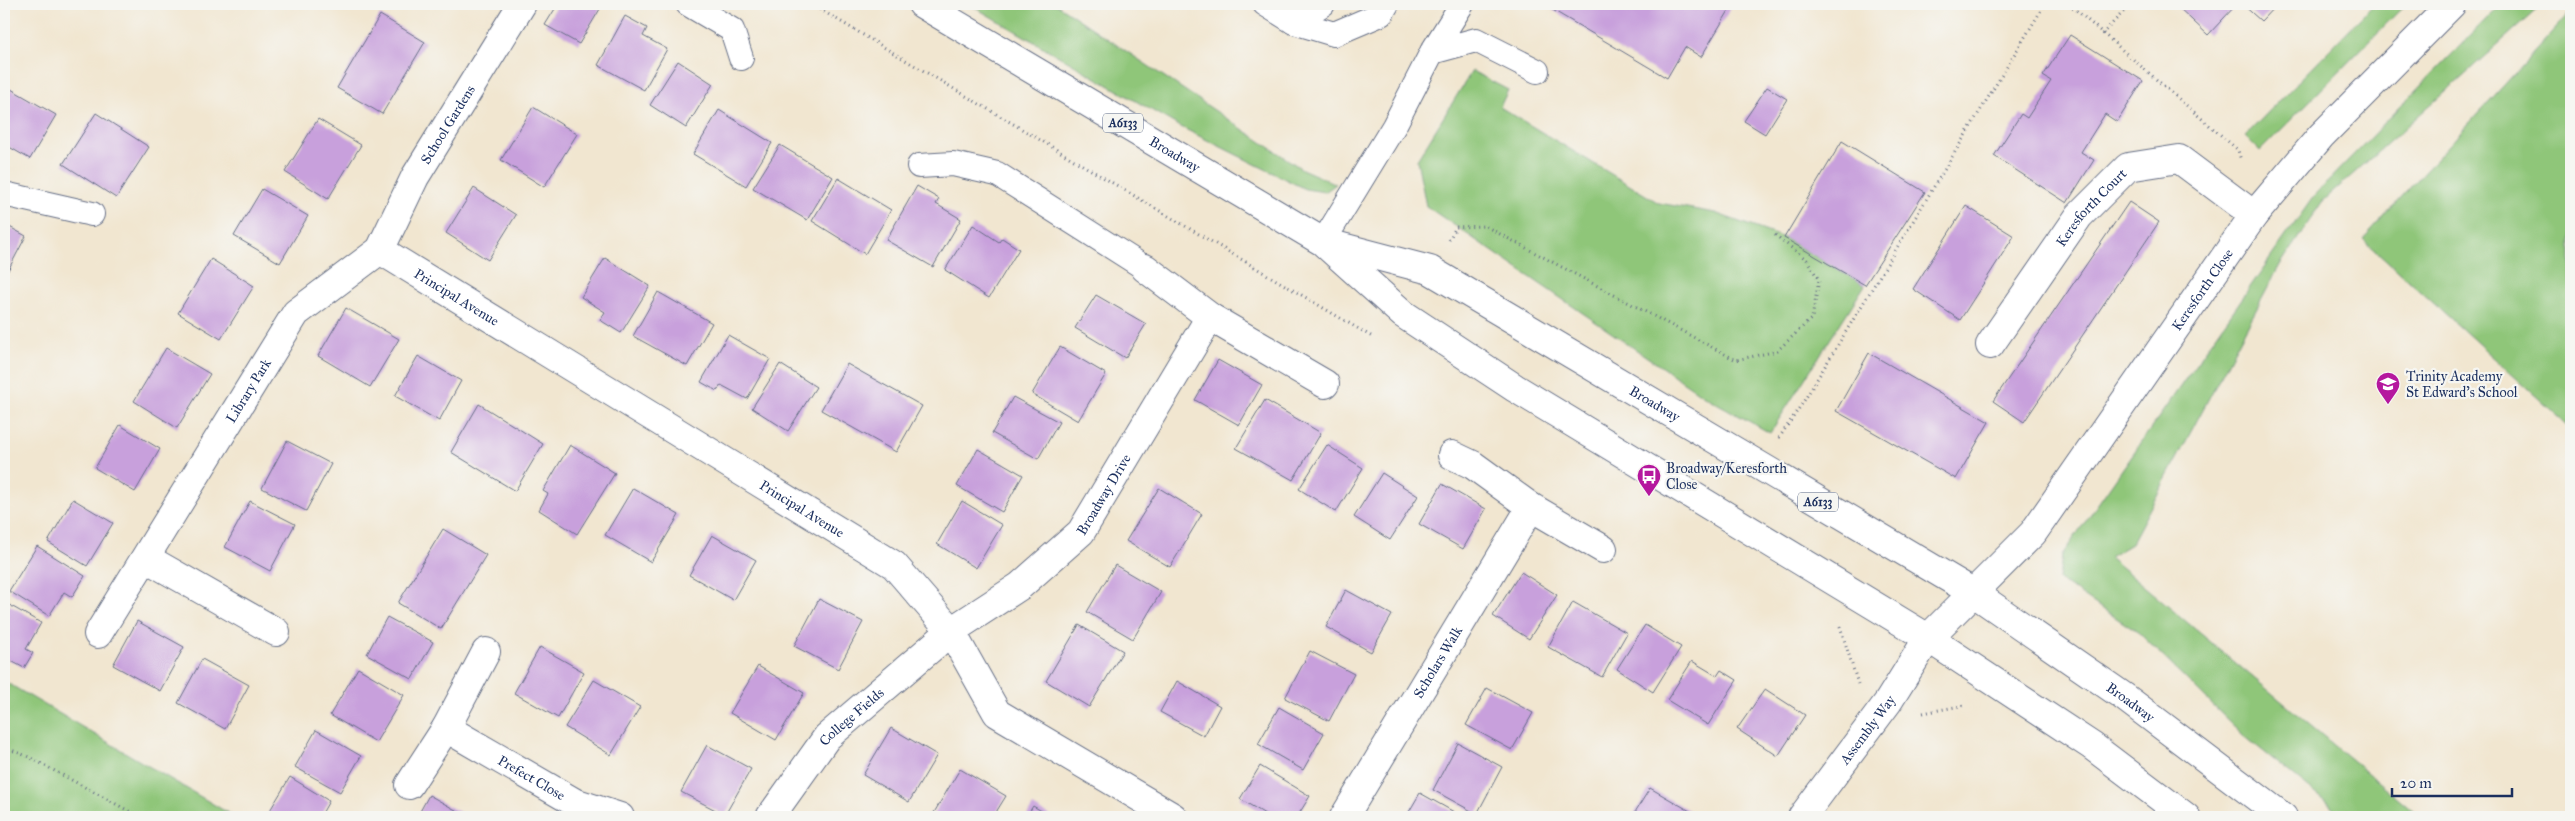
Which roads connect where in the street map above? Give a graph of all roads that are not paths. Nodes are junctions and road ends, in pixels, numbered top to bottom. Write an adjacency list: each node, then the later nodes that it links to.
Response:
1 (522, 4): 18 (main road, School Gardens)
2 (688, 4): 11 (lane)
3 (922, 4): 17 (main road, Broadway / A6133)
4 (1265, 4): 9 (lane)
5 (1323, 4): 9 (lane)
6 (1387, 4): 9 (lane)
7 (1462, 4): 10 (lane)
8 (2452, 4): 16 (main road, Keresforth Close)
9 (1294, 22)
10 (1432, 52): 12 (lane); 17 (lane)
11 (741, 58)
12 (1536, 71)
13 (919, 166): 19 (lane)
14 (4, 194): 15 (lane)
15 (92, 214)
16 (2254, 215): 21 (main road, Keresforth Court); 27 (main road, Keresforth Close)
17 (1323, 242): 27 (main road, Broadway / A6133); 31 (main road, Broadway / A6133)
18 (380, 250): 26 (main road, Library Park); 28 (main road, Principal Avenue)
19 (1145, 268): 20 (main road)
20 (1210, 317): 22 (main road); 28 (main road, Broadway Drive)
21 (1990, 345)
22 (1325, 384)
23 (1452, 455): 24 (main road)
24 (1531, 507): 25 (main road); 38 (main road, Scholars Walk)
25 (1603, 549)
26 (146, 558): 29 (main road); 30 (main road, Library Park)
27 (1974, 593): 31 (main road); 41 (main road, Broadway / A6133)
28 (951, 631): 36 (main road, College Fields); 37 (main road, Principal Avenue)
29 (276, 632)
30 (98, 634)
31 (1928, 638): 39 (main road, Assembly Way); 40 (main road, Broadway / A6133)
32 (486, 652): 33 (main road)
33 (446, 728): 34 (main road); 35 (main road, Prefect Close)
34 (409, 785)
35 (620, 817)
36 (770, 817)
37 (1173, 817)
38 (1344, 817)
39 (1802, 817)
40 (2186, 817)
41 (2283, 817)

